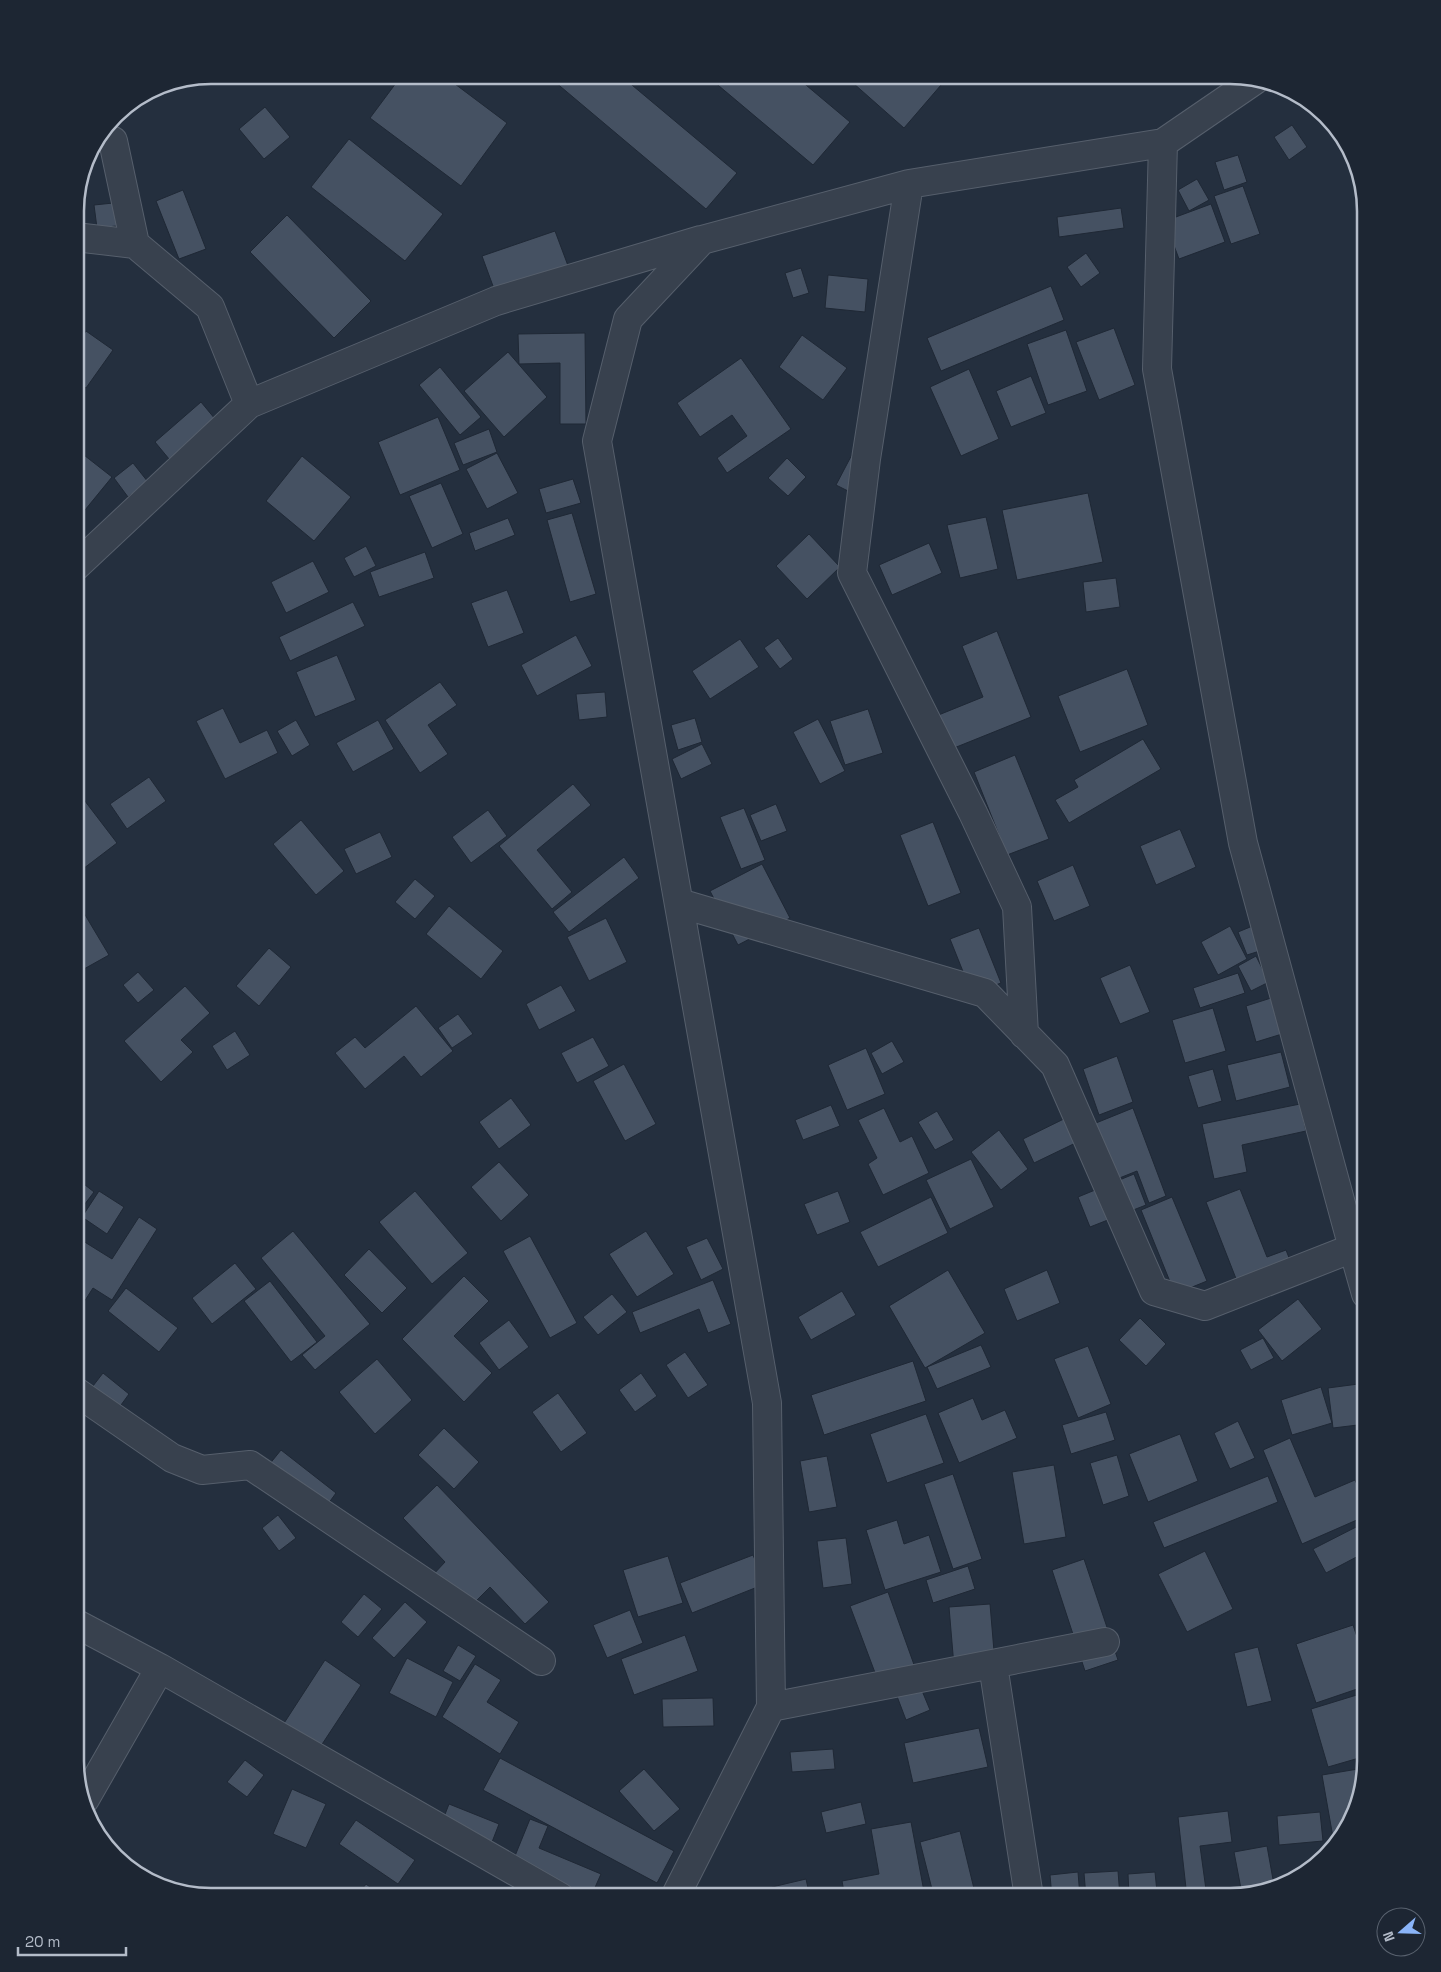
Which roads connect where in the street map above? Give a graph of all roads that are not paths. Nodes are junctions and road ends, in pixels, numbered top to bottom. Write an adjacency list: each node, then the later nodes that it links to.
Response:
1 (1248, 85): 3 (street)
2 (107, 138): 7 (street)
3 (1163, 143): 4 (street); 12 (street)
4 (909, 184): 6 (street); 11 (street)
5 (84, 238): 7 (street)
6 (702, 240): 8 (street); 10 (street)
7 (135, 244): 8 (street)
8 (249, 404): 9 (street)
9 (84, 559)
10 (679, 903): 11 (street); 20 (street)
11 (1024, 1034): 12 (street)
12 (1353, 1248): 13 (street)
13 (1357, 1262)
14 (84, 1397): 17 (street)
15 (84, 1627): 19 (street)
16 (1106, 1642): 18 (street)
17 (541, 1660)
18 (993, 1664): 20 (street); 24 (street)
19 (160, 1668): 21 (street); 22 (street)
20 (771, 1707): 23 (street)
21 (88, 1794)
22 (544, 1888)
23 (680, 1888)
24 (1028, 1888)

